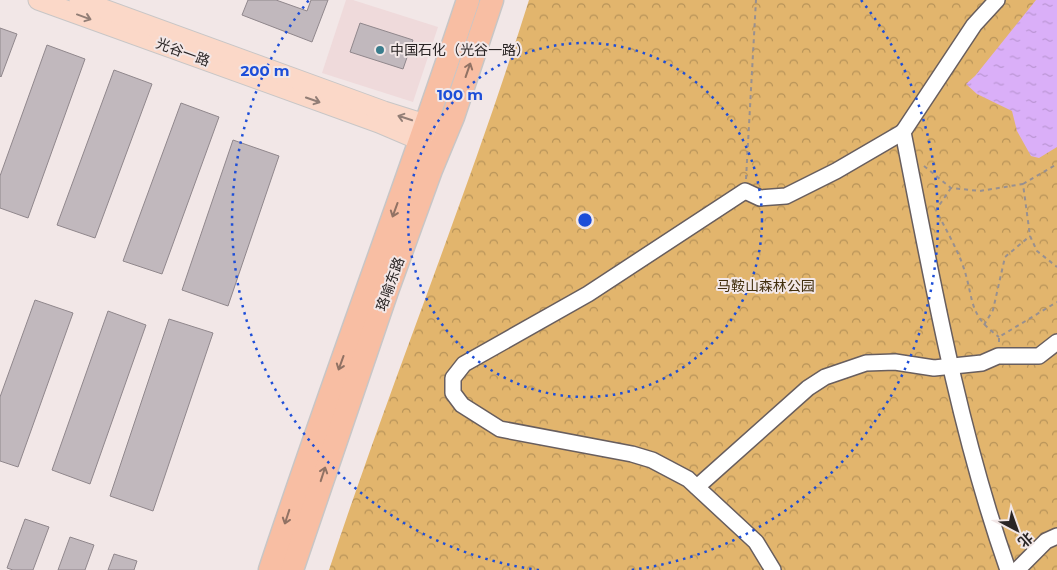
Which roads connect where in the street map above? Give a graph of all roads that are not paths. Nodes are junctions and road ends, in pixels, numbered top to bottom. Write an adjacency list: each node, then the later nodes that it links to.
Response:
1 (38, 0): 7 (main road, 光谷一路, one-way to 7)
2 (78, 0): 7 (main road, 光谷一路, one-way to 2)
3 (468, 0): 7 (highway, 珞喻东路)
4 (492, 0): 7 (highway, 珞喻东路, one-way to 4)
5 (998, 0): 6 (street)
6 (903, 132): 9 (street); 10 (street)
7 (433, 136): 12 (highway, 珞喻东路, one-way to 12); 13 (highway, 珞喻东路, one-way to 7)
8 (1057, 342): 9 (street)
9 (950, 366): 10 (street); 15 (street)
10 (697, 487): 14 (street)
11 (1057, 536): 16 (street)
12 (270, 570)
13 (292, 570)
14 (773, 570)
15 (1008, 570)
16 (1017, 570)

